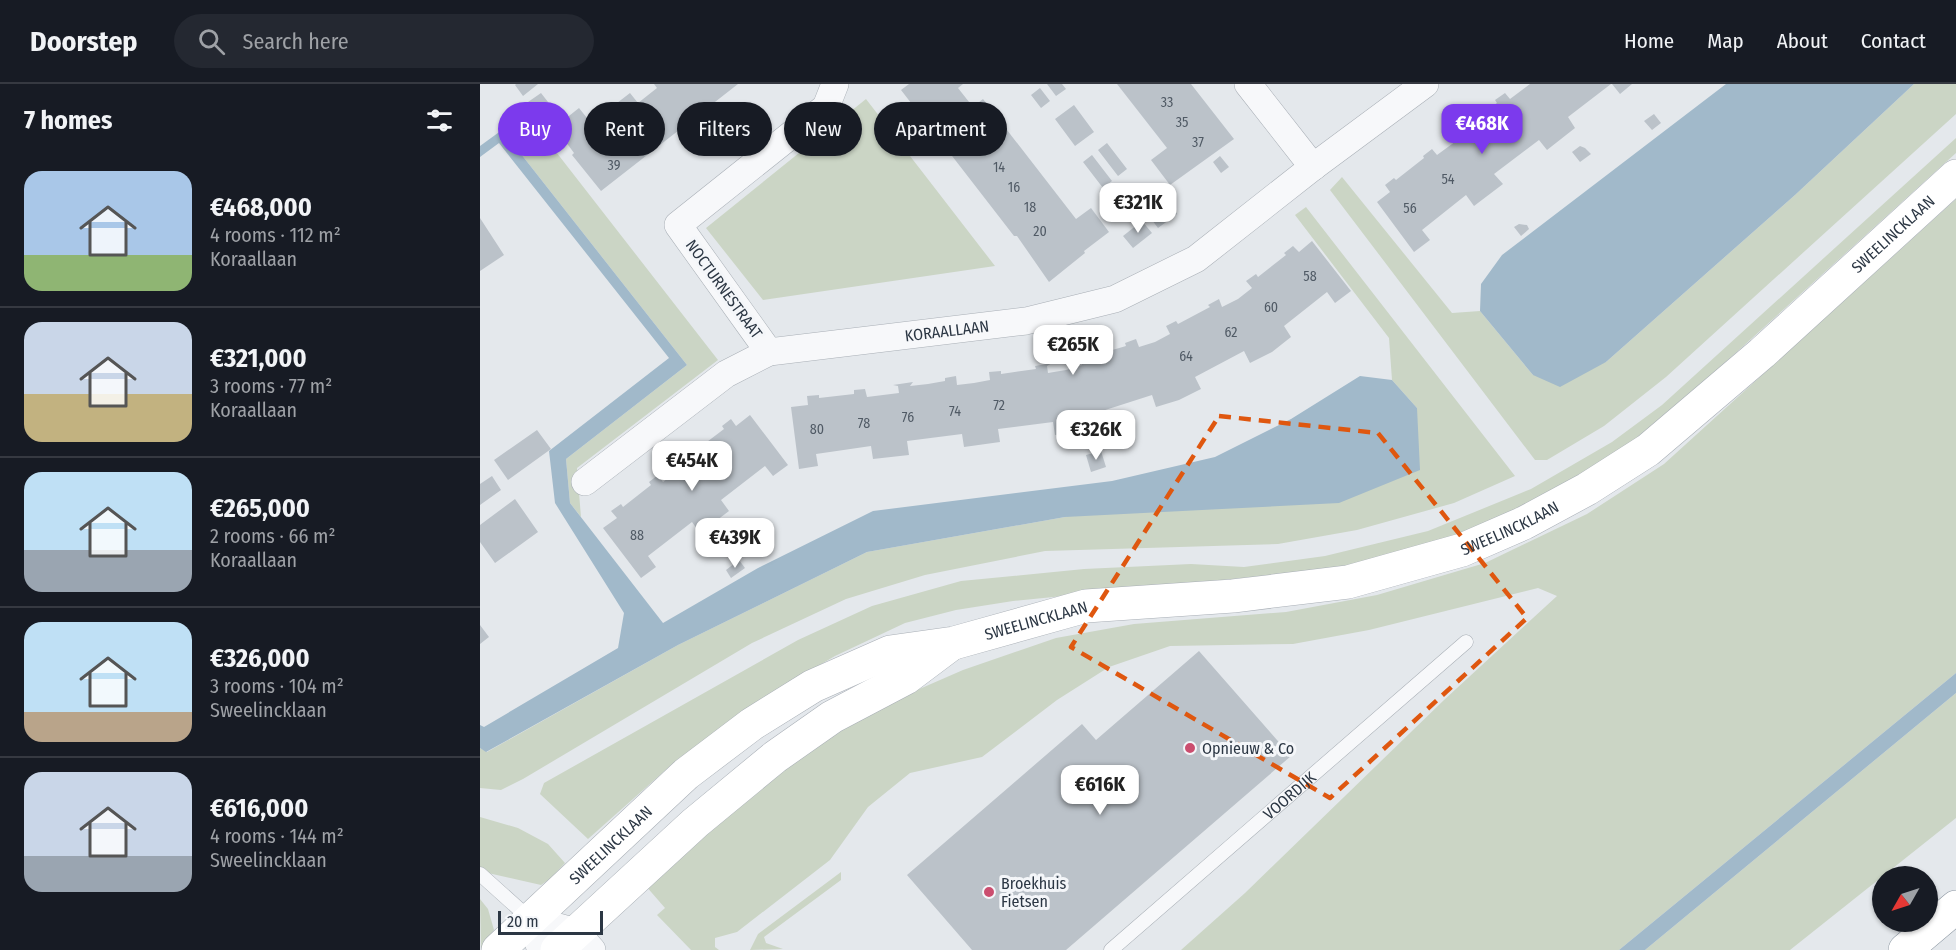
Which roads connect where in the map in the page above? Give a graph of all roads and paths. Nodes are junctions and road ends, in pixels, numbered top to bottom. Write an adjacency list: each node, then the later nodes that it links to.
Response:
1 (835, 84): 6 (street, NOCTURNESTRAAT)
2 (1248, 84): 4 (street)
3 (1425, 84): 4 (street, KORAALLAAN)
4 (1313, 167): 6 (street, KORAALLAAN)
5 (1956, 176): 9 (main road, SWEELINCKLAAN)
6 (769, 352): 7 (street, KORAALLAAN)
7 (585, 482)
8 (1466, 642): 16 (lane, VOORDIJK)
9 (954, 643): 12 (main road, SWEELINCKLAAN); 13 (main road, SWEELINCKLAAN)
10 (480, 874): 12 (lane)
11 (1956, 907): 17 (main road)
12 (530, 919): 13 (street); 14 (main road, SWEELINCKLAAN); 15 (street)
13 (575, 944)
14 (498, 950)
15 (541, 950)
16 (1111, 950)
17 (1905, 950)

